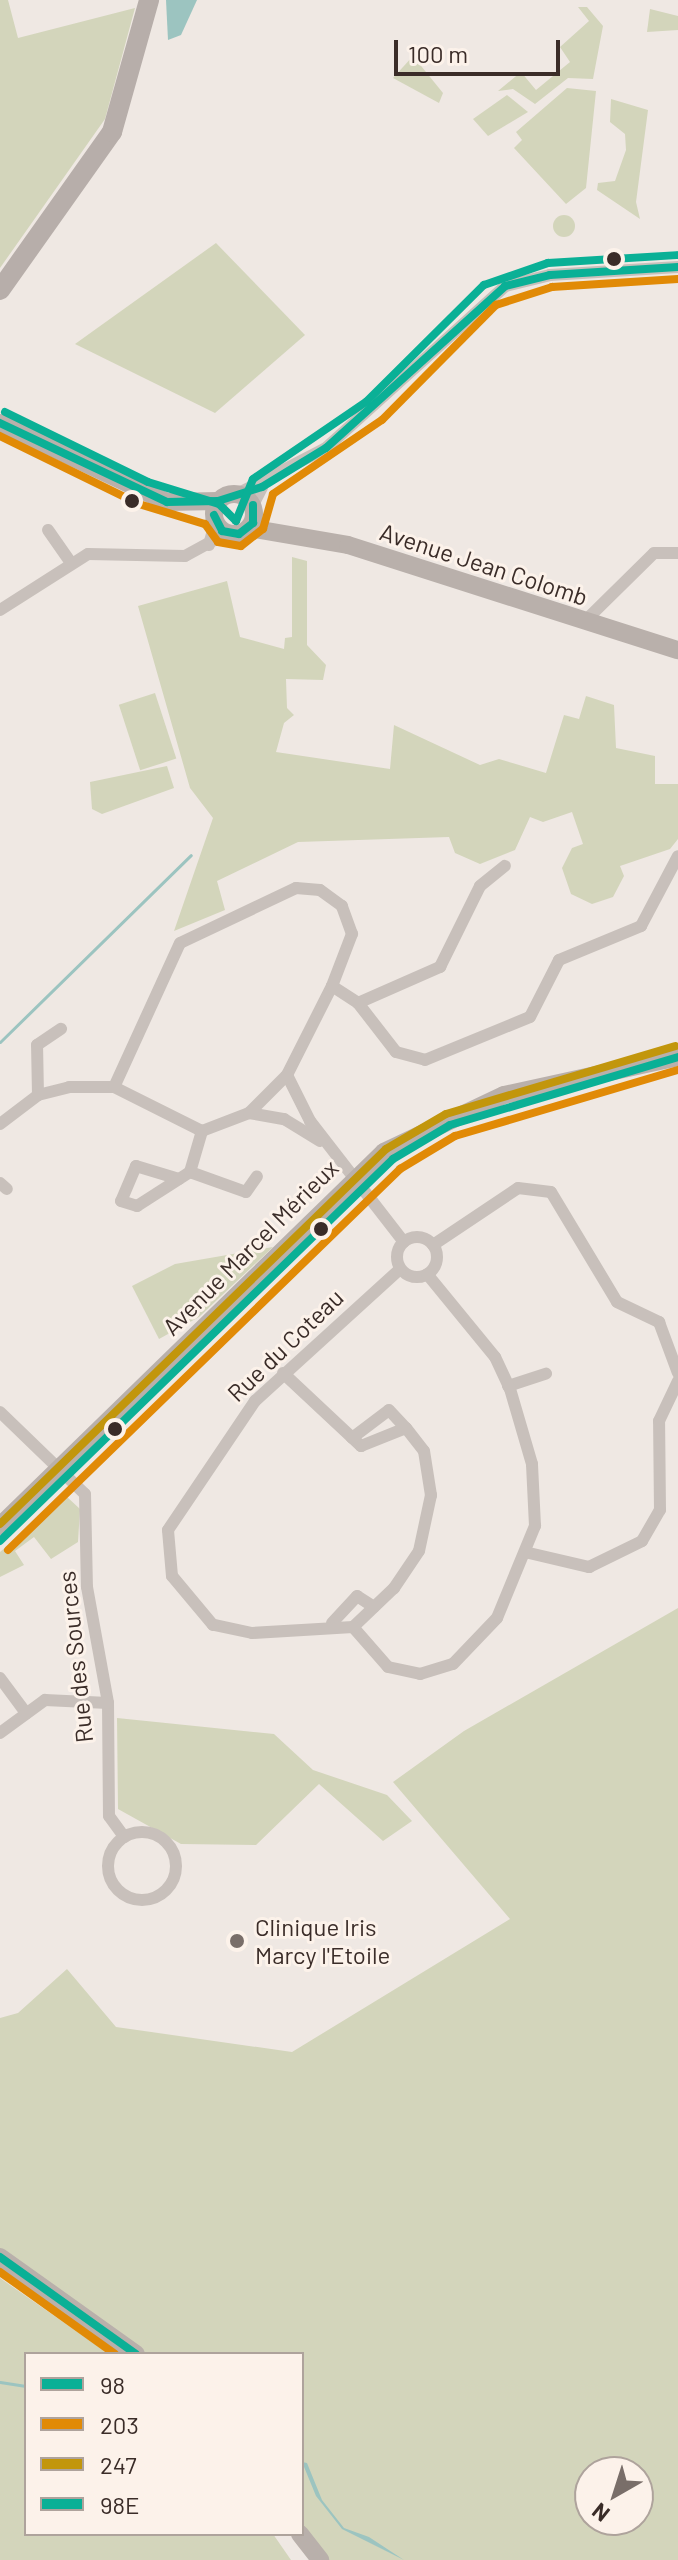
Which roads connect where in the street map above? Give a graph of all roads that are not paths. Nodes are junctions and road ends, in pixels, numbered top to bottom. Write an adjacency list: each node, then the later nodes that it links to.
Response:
1 (149, 0): 3 (main road)
2 (678, 267): 5 (street)
3 (0, 290)
4 (0, 423): 8 (main road)
5 (262, 487): 6 (street); 7 (street)
6 (237, 494): 7 (main road); 8 (main road)
7 (252, 515): 8 (main road, Avenue Jean Colomb); 13 (main road, Avenue Jean Colomb)
8 (218, 518): 11 (street)
9 (48, 530): 11 (street)
10 (678, 553): 13 (street)
11 (71, 563): 12 (street)
12 (0, 610)
13 (584, 622): 14 (main road, Avenue Jean Colomb)
14 (678, 650)
15 (678, 856): 18 (street)
16 (505, 866): 18 (street)
17 (332, 986): 18 (street); 21 (street); 22 (street)
18 (358, 1003)
19 (61, 1029): 23 (street)
20 (678, 1057): 29 (main road, Avenue Marcel Mérieux)
21 (287, 1075): 24 (street); 27 (street)
22 (114, 1087): 23 (street); 26 (street)
23 (38, 1095): 25 (street)
24 (249, 1113): 26 (street); 27 (street)
25 (0, 1124)
26 (202, 1131): 28 (street)
27 (332, 1150): 29 (street)
28 (257, 1176)
29 (358, 1182): 30 (street); 42 (main road, Avenue Marcel Mérieux)
30 (404, 1242): 31 (street); 32 (street)
31 (433, 1245): 33 (street); 35 (street)
32 (400, 1269): 33 (street); 34 (street, Rue du Coteau)
33 (427, 1274): 38 (street)
34 (283, 1373): 41 (street); 47 (street, Rue du Coteau)
35 (678, 1373)
36 (546, 1374): 38 (street)
37 (678, 1381): 45 (street)
38 (508, 1386): 45 (street)
39 (0, 1412): 42 (street, Rue des Sources)
40 (406, 1428): 41 (street); 41 (street); 46 (street)
41 (352, 1438)
42 (63, 1472): 43 (main road, Avenue Marcel Mérieux); 44 (main road, Avenue Marcel Mérieux); 50 (street, Rue des Sources)
43 (0, 1526)
44 (0, 1541)
45 (529, 1553): 48 (street)
46 (374, 1607): 47 (street); 48 (street)
47 (332, 1623): 48 (street, Rue du Coteau)
48 (353, 1627)
49 (0, 1678): 51 (street)
50 (108, 1703): 51 (street); 53 (street, Rue des Sources)
51 (26, 1713): 52 (street)
52 (0, 1733)
53 (124, 1837): 53 (street)
54 (0, 2257): 55 (main road)
55 (133, 2352)
56 (302, 2536): 57 (main road)
57 (320, 2560)

